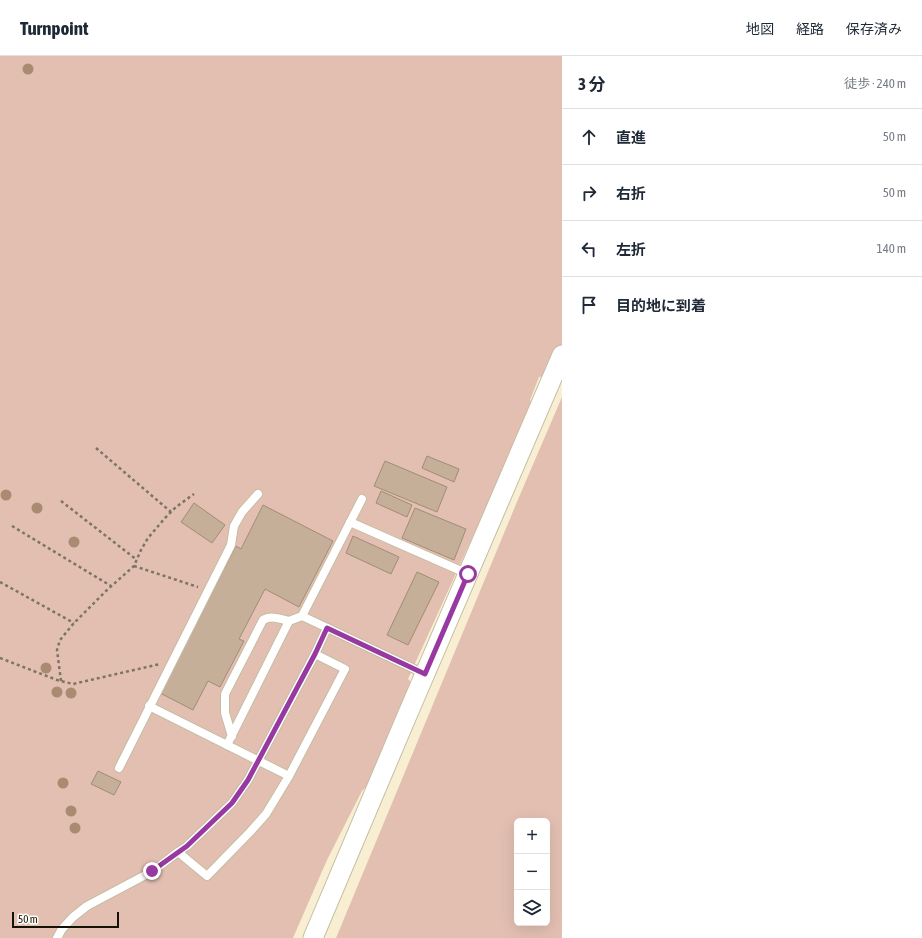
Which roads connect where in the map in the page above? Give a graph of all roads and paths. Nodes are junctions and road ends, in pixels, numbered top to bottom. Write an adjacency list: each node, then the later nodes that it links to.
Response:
1 (562, 355): 12 (street)
2 (96, 448): 7 (path)
3 (194, 494): 7 (path)
4 (258, 494): 15 (lane)
5 (362, 499): 8 (lane)
6 (62, 501): 10 (path)
7 (171, 512): 10 (path)
8 (350, 522): 12 (lane); 16 (lane)
9 (12, 526): 14 (path)
10 (137, 560): 11 (path)
11 (134, 566): 14 (path); 15 (path)
12 (468, 574): 23 (street)
13 (0, 582): 18 (path)
14 (111, 586): 18 (path)
15 (208, 591): 22 (lane)
16 (302, 616): 17 (lane); 19 (lane)
17 (289, 621): 26 (lane); 26 (lane)
18 (74, 623): 24 (path)
19 (327, 628): 20 (lane); 23 (lane)
20 (315, 654): 28 (lane); 30 (lane)
21 (0, 658): 24 (path)
22 (172, 661): 24 (path); 25 (lane)
23 (425, 674): 33 (street)
24 (61, 681)
25 (149, 706): 27 (lane); 29 (lane)
26 (232, 736): 27 (lane)
27 (227, 745): 28 (lane)
28 (258, 760): 30 (lane); 31 (lane)
29 (119, 768)
30 (289, 776): 31 (lane)
31 (178, 852): 32 (lane)
32 (57, 938)
33 (314, 938)

